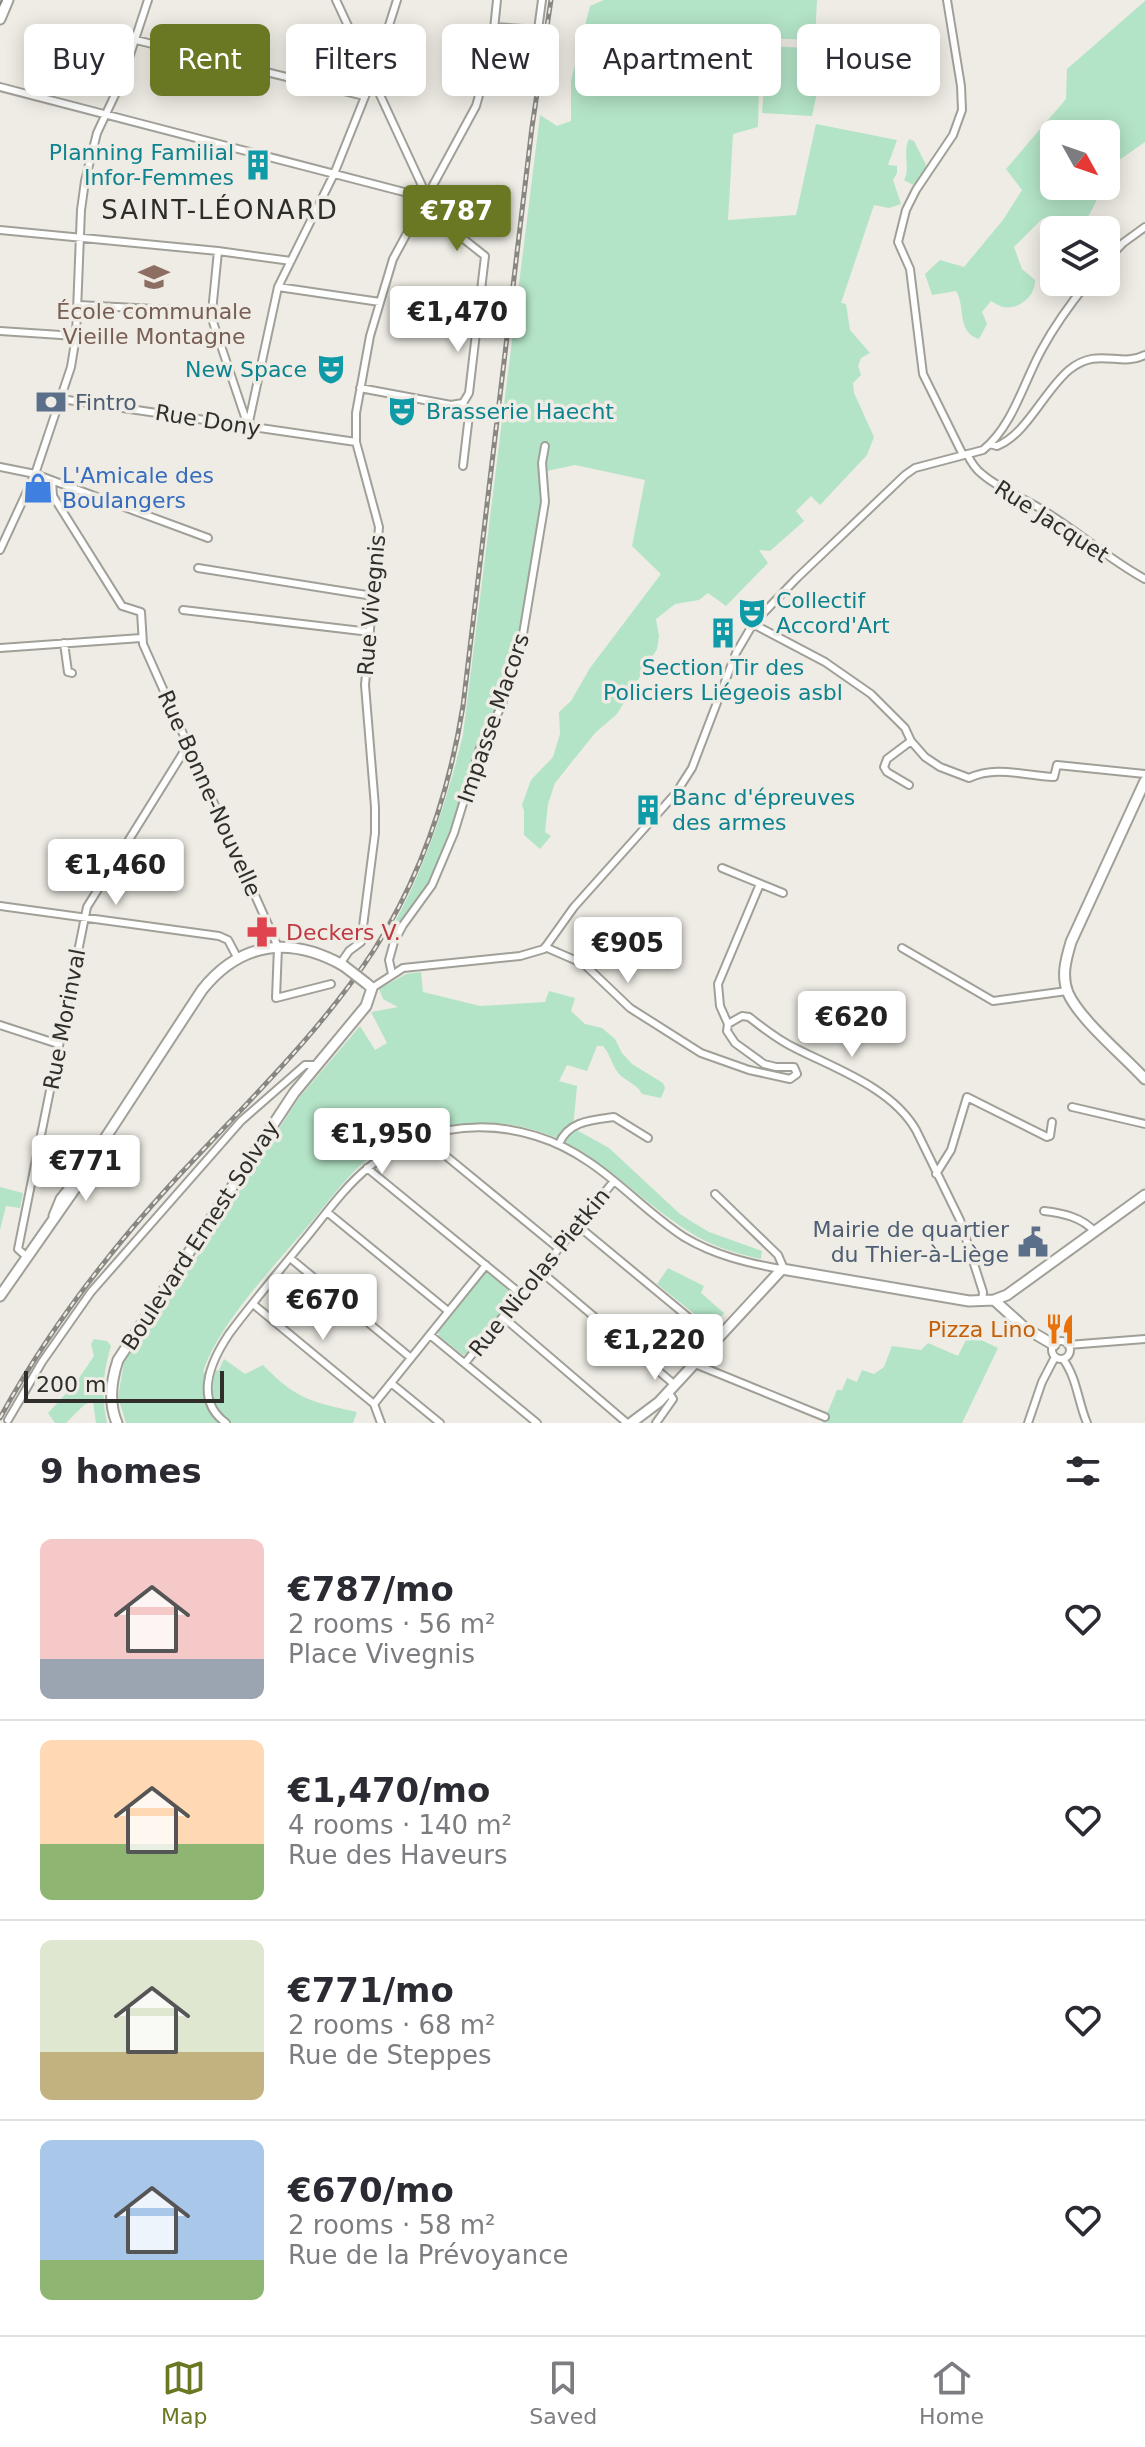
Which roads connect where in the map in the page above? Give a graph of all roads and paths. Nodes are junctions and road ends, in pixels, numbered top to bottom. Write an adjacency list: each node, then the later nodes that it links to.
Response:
1 (8, 0): 8 (street)
2 (148, 0): 13 (street)
3 (336, 0): 9 (street)
4 (397, 0): 10 (street)
5 (497, 0): 11 (street, Rue Vivegnis)
6 (542, 0): 12 (street)
7 (947, 0): 43 (street, Rue Jacquet)
8 (0, 19)
9 (347, 24)
10 (389, 24)
11 (495, 24)
12 (539, 24)
13 (136, 40): 14 (street); 19 (street)
14 (286, 77)
15 (0, 87): 19 (street)
16 (364, 96): 20 (street)
17 (380, 96): 21 (street)
18 (479, 96): 21 (street, Rue Vivegnis)
19 (105, 115): 20 (street); 24 (street)
20 (334, 174): 21 (street); 27 (street)
21 (427, 198): 30 (street, Rue Vivegnis); 38 (street)
22 (1145, 227): 25 (street)
23 (0, 230): 24 (street)
24 (79, 239): 26 (street); 31 (street)
25 (1120, 246)
26 (218, 251): 27 (street); 32 (street)
27 (291, 261): 28 (street)
28 (278, 287): 30 (street); 39 (street)
29 (1078, 296): 41 (street)
30 (380, 302): 36 (street, Rue Vivegnis)
31 (78, 305): 32 (street); 34 (street)
32 (212, 312): 39 (street)
33 (0, 331): 34 (street)
34 (76, 336): 37 (street)
35 (1145, 355): 41 (street)
36 (360, 388): 38 (street); 40 (street, Rue Vivegnis)
37 (61, 399): 39 (street, Rue Dony); 46 (street)
38 (463, 403): 44 (street)
39 (248, 426): 40 (street, Rue Dony)
40 (356, 442): 52 (street, Rue Vivegnis)
41 (990, 444): 43 (street)
42 (545, 446): 75 (street, Impasse Macors)
43 (965, 455): 51 (street, Rue Jacquet); 54 (street)
44 (463, 466)
45 (0, 467): 46 (street)
46 (35, 474): 47 (street); 49 (street)
47 (52, 481): 48 (street); 56 (street)
48 (208, 538)
49 (0, 550)
50 (198, 568): 52 (street)
51 (1145, 579)
52 (373, 596): 55 (street, Rue Vivegnis)
53 (183, 610): 55 (street)
54 (753, 624): 60 (street); 71 (street)
55 (370, 632): 74 (street, Rue Vivegnis)
56 (141, 638): 57 (street); 61 (street, Rue Bonne-Nouvelle)
57 (64, 643): 58 (street); 59 (street)
58 (0, 648)
59 (72, 673)
60 (911, 741): 62 (street); 64 (street)
61 (188, 745): 69 (street, Rue Morinval); 70 (street, Rue Bonne-Nouvelle)
62 (1145, 774)
63 (1145, 781): 78 (street)
64 (909, 785)
65 (722, 868): 66 (street)
66 (760, 884): 67 (street); 79 (street)
67 (783, 893)
68 (0, 906): 69 (street)
69 (85, 918): 73 (street); 81 (street, Rue Morinval)
70 (278, 947): 73 (street); 74 (street); 76 (street)
71 (545, 947): 75 (street); 79 (street)
72 (902, 948): 78 (street)
73 (237, 957): 100 (street)
74 (342, 965): 77 (street, bridge)
75 (392, 974): 77 (street)
76 (331, 984)
77 (369, 986): 82 (street, Boulevard Ernest Solvay)
78 (1067, 991): 83 (street)
79 (728, 1024): 91 (street)
80 (0, 1025): 81 (street)
81 (58, 1044): 100 (street, Rue Morinval)
82 (317, 1065): 126 (street); 127 (street, Boulevard Ernest Solvay)
83 (1145, 1079)
84 (1072, 1107): 86 (street)
85 (1052, 1122): 91 (street)
86 (1145, 1124)
87 (438, 1132): 89 (street); 90 (street); 99 (street)
88 (648, 1138): 89 (street)
89 (559, 1144): 92 (street)
90 (367, 1168): 96 (street); 102 (street)
91 (936, 1174): 108 (street)
92 (614, 1181): 97 (street, Rue Nicolas Pietkin); 103 (street)
93 (715, 1194): 103 (street)
94 (1145, 1195): 98 (street)
95 (1044, 1211): 98 (street)
96 (327, 1212): 101 (street); 110 (street)
97 (577, 1225): 99 (street, Rue Nicolas Pietkin); 114 (street)
98 (1095, 1232): 107 (street)
99 (558, 1248): 104 (street, Rue Nicolas Pietkin)
100 (27, 1257): 106 (street)
101 (290, 1258): 109 (street); 117 (street)
102 (486, 1265): 105 (street); 110 (street)
103 (783, 1269): 108 (street); 114 (street)
104 (540, 1271): 105 (street, Rue Nicolas Pietkin); 122 (street)
105 (521, 1294): 111 (street, Rue Nicolas Pietkin)
106 (0, 1296)
107 (994, 1300): 108 (street); 115 (street)
108 (982, 1302)
109 (253, 1304): 123 (street); 128 (street)
110 (448, 1311): 112 (street)
111 (503, 1317): 119 (street, Rue Nicolas Pietkin); 132 (street)
112 (430, 1335): 117 (street); 119 (street)
113 (1145, 1339): 116 (street)
114 (717, 1341): 120 (street)
115 (1054, 1345): 116 (street); 118 (street)
116 (1068, 1345): 118 (street)
117 (411, 1358): 121 (street)
118 (1059, 1358): 134 (street); 135 (street)
119 (465, 1363): 131 (street)
120 (695, 1364): 122 (street); 125 (street)
121 (391, 1383): 123 (street); 130 (street)
122 (672, 1388): 132 (street); 133 (street)
123 (374, 1404): 129 (street)
124 (2, 1414): 126 (street)
125 (825, 1417)
126 (10, 1422)
127 (117, 1423)
128 (226, 1423)
129 (381, 1423)
130 (440, 1423)
131 (537, 1423)
132 (629, 1423)
133 (656, 1423)
134 (1028, 1423)
135 (1087, 1423)

